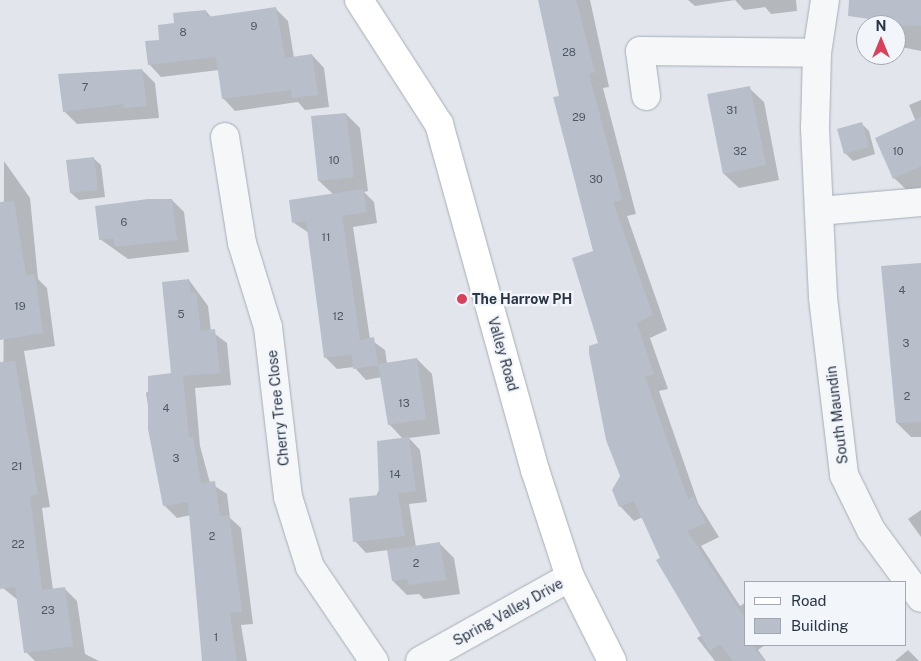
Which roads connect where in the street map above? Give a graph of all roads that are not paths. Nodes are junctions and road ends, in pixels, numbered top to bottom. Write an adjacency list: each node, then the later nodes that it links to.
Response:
1 (359, 0): 8 (street, Valley Road)
2 (825, 0): 3 (street, South Maundin)
3 (817, 53): 4 (street); 7 (street, South Maundin)
4 (646, 96)
5 (225, 137): 10 (street, Cherry Tree Close)
6 (921, 202): 7 (street)
7 (819, 211): 9 (street, South Maundin)
8 (570, 577): 11 (street, Spring Valley Drive); 12 (street, Valley Road)
9 (921, 598)
10 (374, 661)
11 (420, 661)
12 (612, 661)

